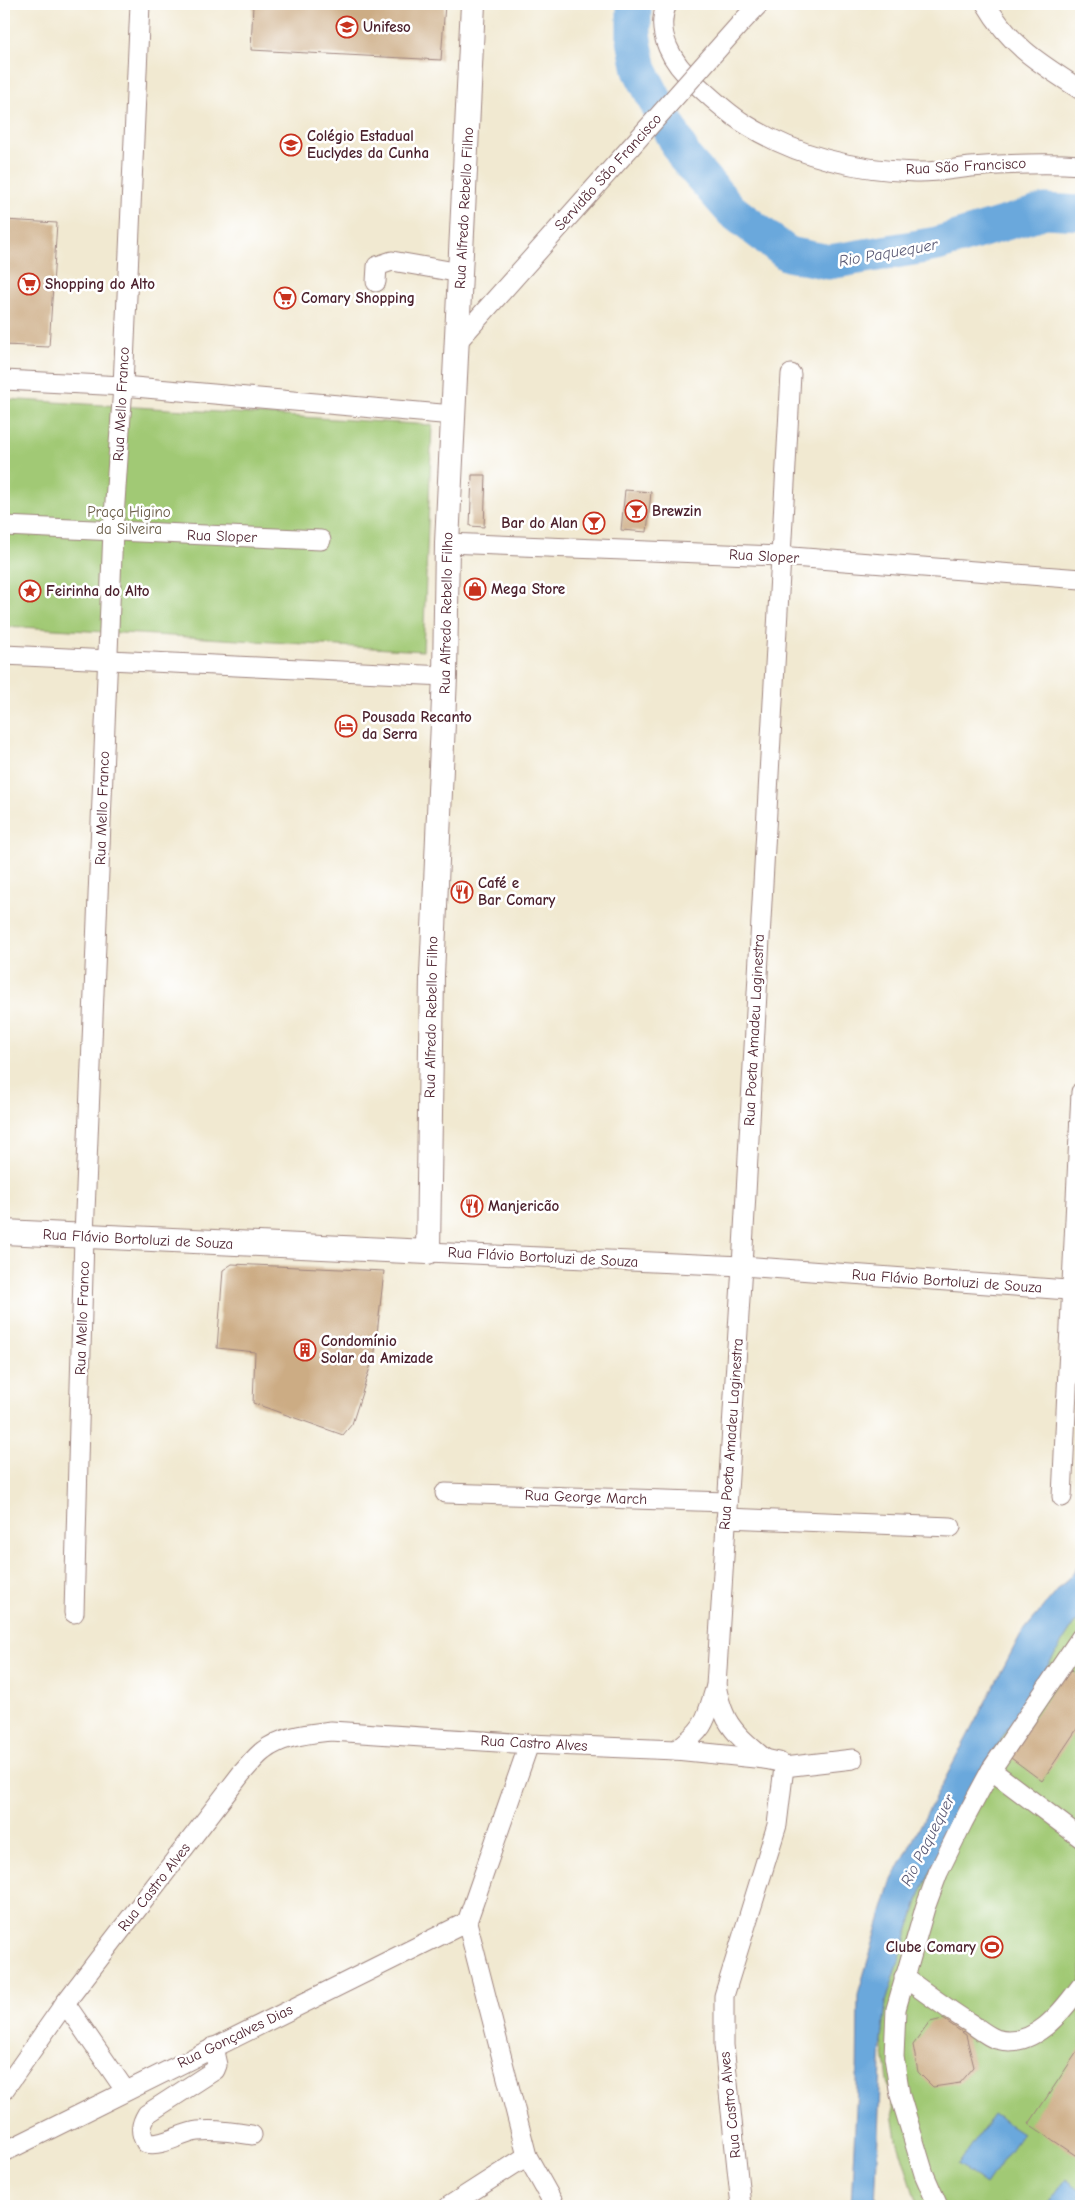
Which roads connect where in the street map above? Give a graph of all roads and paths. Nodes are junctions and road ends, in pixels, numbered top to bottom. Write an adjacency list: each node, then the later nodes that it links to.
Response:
1 (140, 4): 13 (street, Rua Mello Franco)
2 (473, 4): 8 (main road, Rua Alfredo Rebello Filho)
3 (667, 4): 7 (street, Rua São Francisco)
4 (759, 4): 10 (street, Servidão São Francisco, bridge)
5 (986, 4): 6 (street)
6 (1081, 90)
7 (1081, 165)
8 (461, 273): 9 (street); 10 (main road, Rua Alfredo Rebello Filho)
9 (376, 282)
10 (458, 341): 14 (main road, Rua Alfredo Rebello Filho)
11 (791, 374): 19 (street, Rua Poeta Amadeu Laginestra)
12 (4, 380): 13 (street)
13 (123, 386): 14 (street); 16 (street, Rua Mello Franco)
14 (453, 415): 18 (main road, Rua Alfredo Rebello Filho)
15 (4, 526): 16 (street, Rua Sloper)
16 (113, 531): 17 (street, Rua Sloper); 22 (street, Rua Mello Franco)
17 (321, 540)
18 (447, 543): 19 (street, Rua Sloper); 23 (main road, Rua Alfredo Rebello Filho)
19 (779, 556): 20 (street, Rua Sloper); 28 (street, Rua Poeta Amadeu Laginestra)
20 (1081, 579)
21 (4, 655): 22 (street)
22 (108, 659): 23 (street); 26 (street, Rua Mello Franco)
23 (445, 676): 27 (main road, Rua Alfredo Rebello Filho)
24 (1081, 1092): 29 (street)
25 (4, 1232): 26 (main road, Rua Flávio Bortoluzi de Souza)
26 (84, 1236): 27 (main road, Rua Flávio Bortoluzi de Souza); 34 (street, Rua Mello Franco)
27 (428, 1252): 28 (street, Rua Flávio Bortoluzi de Souza)
28 (742, 1266): 29 (street, Rua Flávio Bortoluzi de Souza); 32 (street, Rua Poeta Amadeu Laginestra)
29 (1076, 1291): 31 (street)
30 (445, 1493): 32 (street, Rua George March)
31 (1062, 1497)
32 (727, 1510): 33 (street, Rua George March); 36 (street, Rua Poeta Amadeu Laginestra)
33 (951, 1527)
34 (74, 1613)
35 (1081, 1637): 42 (street)
36 (716, 1686): 38 (street, Rua Poeta Amadeu Laginestra); 39 (street, Rua Poeta Amadeu Laginestra)
37 (529, 1744): 38 (street, Rua Castro Alves); 44 (street); 47 (street, Rua Castro Alves)
38 (676, 1750): 39 (street, Rua Castro Alves)
39 (765, 1759): 41 (street, Rua Castro Alves)
40 (853, 1759): 41 (street)
41 (784, 1767): 56 (street, Rua Castro Alves)
42 (991, 1770): 43 (street); 45 (street)
43 (1081, 1838)
44 (466, 1922): 48 (street, Rua Gonçalves Dias); 53 (street)
45 (904, 1977): 46 (street); 57 (street)
46 (1080, 1990)
47 (65, 2003): 49 (street, Rua Castro Alves); 50 (street)
48 (213, 2046): 50 (street, Rua Gonçalves Dias); 51 (street)
49 (4, 2090)
50 (125, 2090): 52 (street, Rua Gonçalves Dias)
51 (252, 2135)
52 (4, 2152)
53 (527, 2156): 54 (street); 55 (street)
54 (449, 2206)
55 (555, 2206)
56 (741, 2206)
57 (938, 2206)

